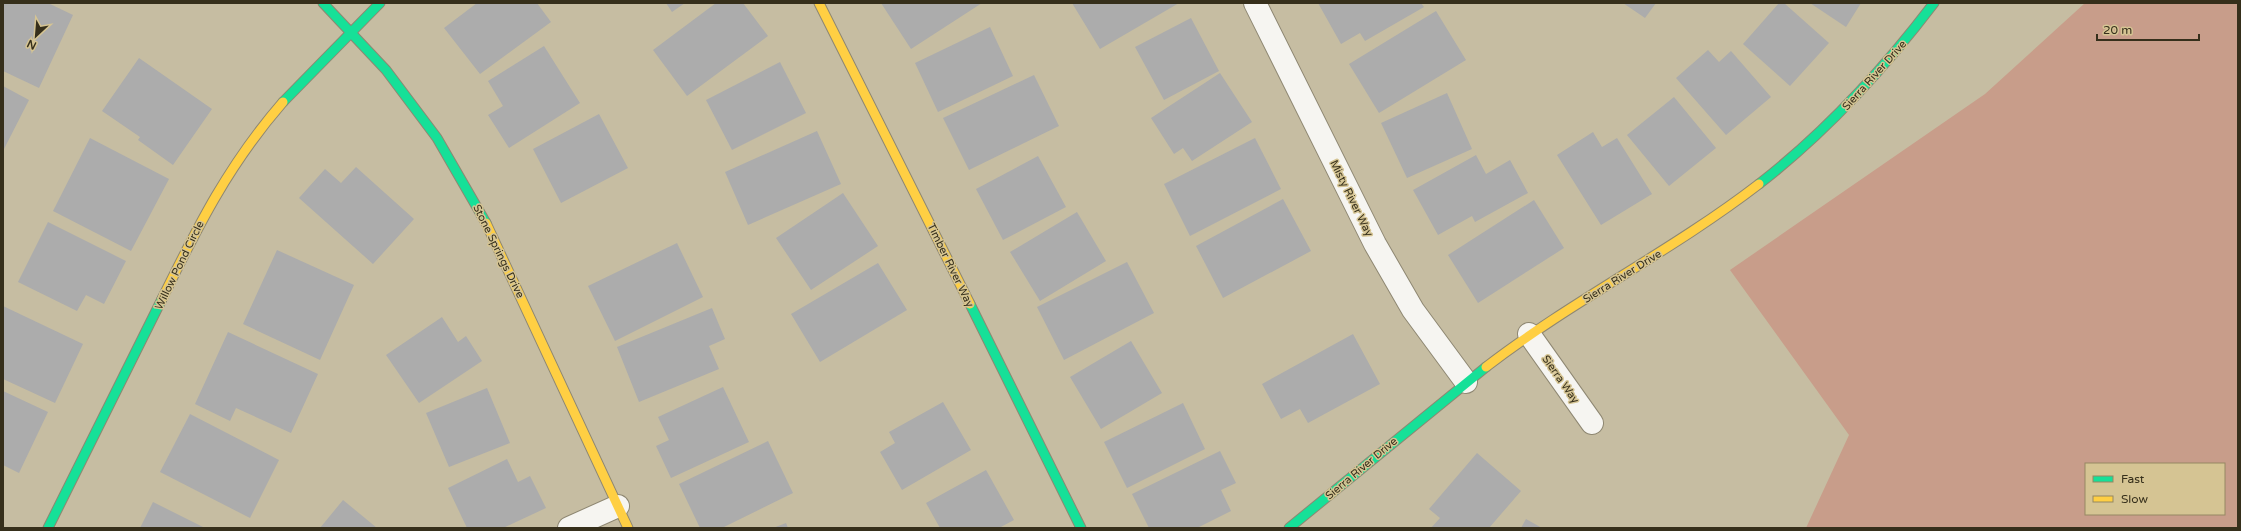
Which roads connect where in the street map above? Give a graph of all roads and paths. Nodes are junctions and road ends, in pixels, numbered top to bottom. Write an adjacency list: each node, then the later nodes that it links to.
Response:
1 (323, 3): 6 (street, Stone Springs Drive)
2 (380, 3): 6 (street, Willow Pond Circle)
3 (819, 3): 14 (street, Timber River Way)
4 (1255, 3): 8 (street, Misty River Way)
5 (1934, 3): 7 (street, Sierra River Drive)
6 (352, 31): 10 (street, Stone Springs Drive); 11 (street, Willow Pond Circle)
7 (1529, 334): 8 (street, Sierra River Drive); 9 (street, Sierra Way)
8 (1466, 382): 15 (street, Sierra River Drive)
9 (1592, 424)
10 (618, 506): 12 (street); 13 (street, Stone Springs Drive)
11 (48, 528)
12 (569, 528)
13 (628, 528)
14 (1081, 528)
15 (1289, 528)

